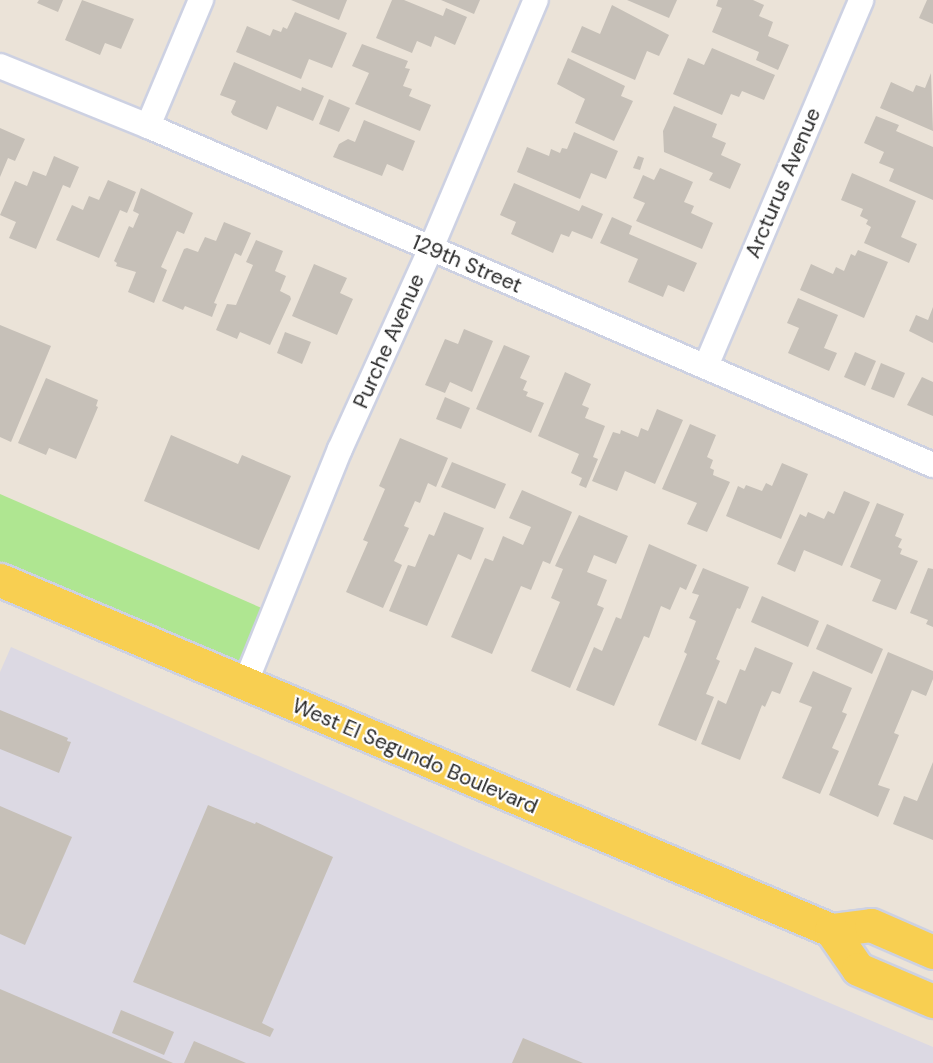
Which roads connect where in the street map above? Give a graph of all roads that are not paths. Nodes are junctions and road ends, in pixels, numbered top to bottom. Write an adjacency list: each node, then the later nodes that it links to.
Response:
1 (201, 0): 5 (street)
2 (536, 0): 6 (street, Purche Avenue)
3 (861, 0): 7 (street, Arcturus Avenue)
4 (0, 66): 5 (street, 129th Street)
5 (148, 126): 6 (street, 129th Street)
6 (431, 248): 7 (street, 129th Street); 10 (street, Purche Avenue)
7 (706, 366): 8 (street, 129th Street)
8 (933, 465)
9 (1, 583): 10 (main road, West El Segundo Boulevard)
10 (245, 684): 11 (main road, West El Segundo Boulevard)
11 (831, 930): 12 (main road, West El Segundo Boulevard); 13 (main road)
12 (933, 952)
13 (933, 1001)

